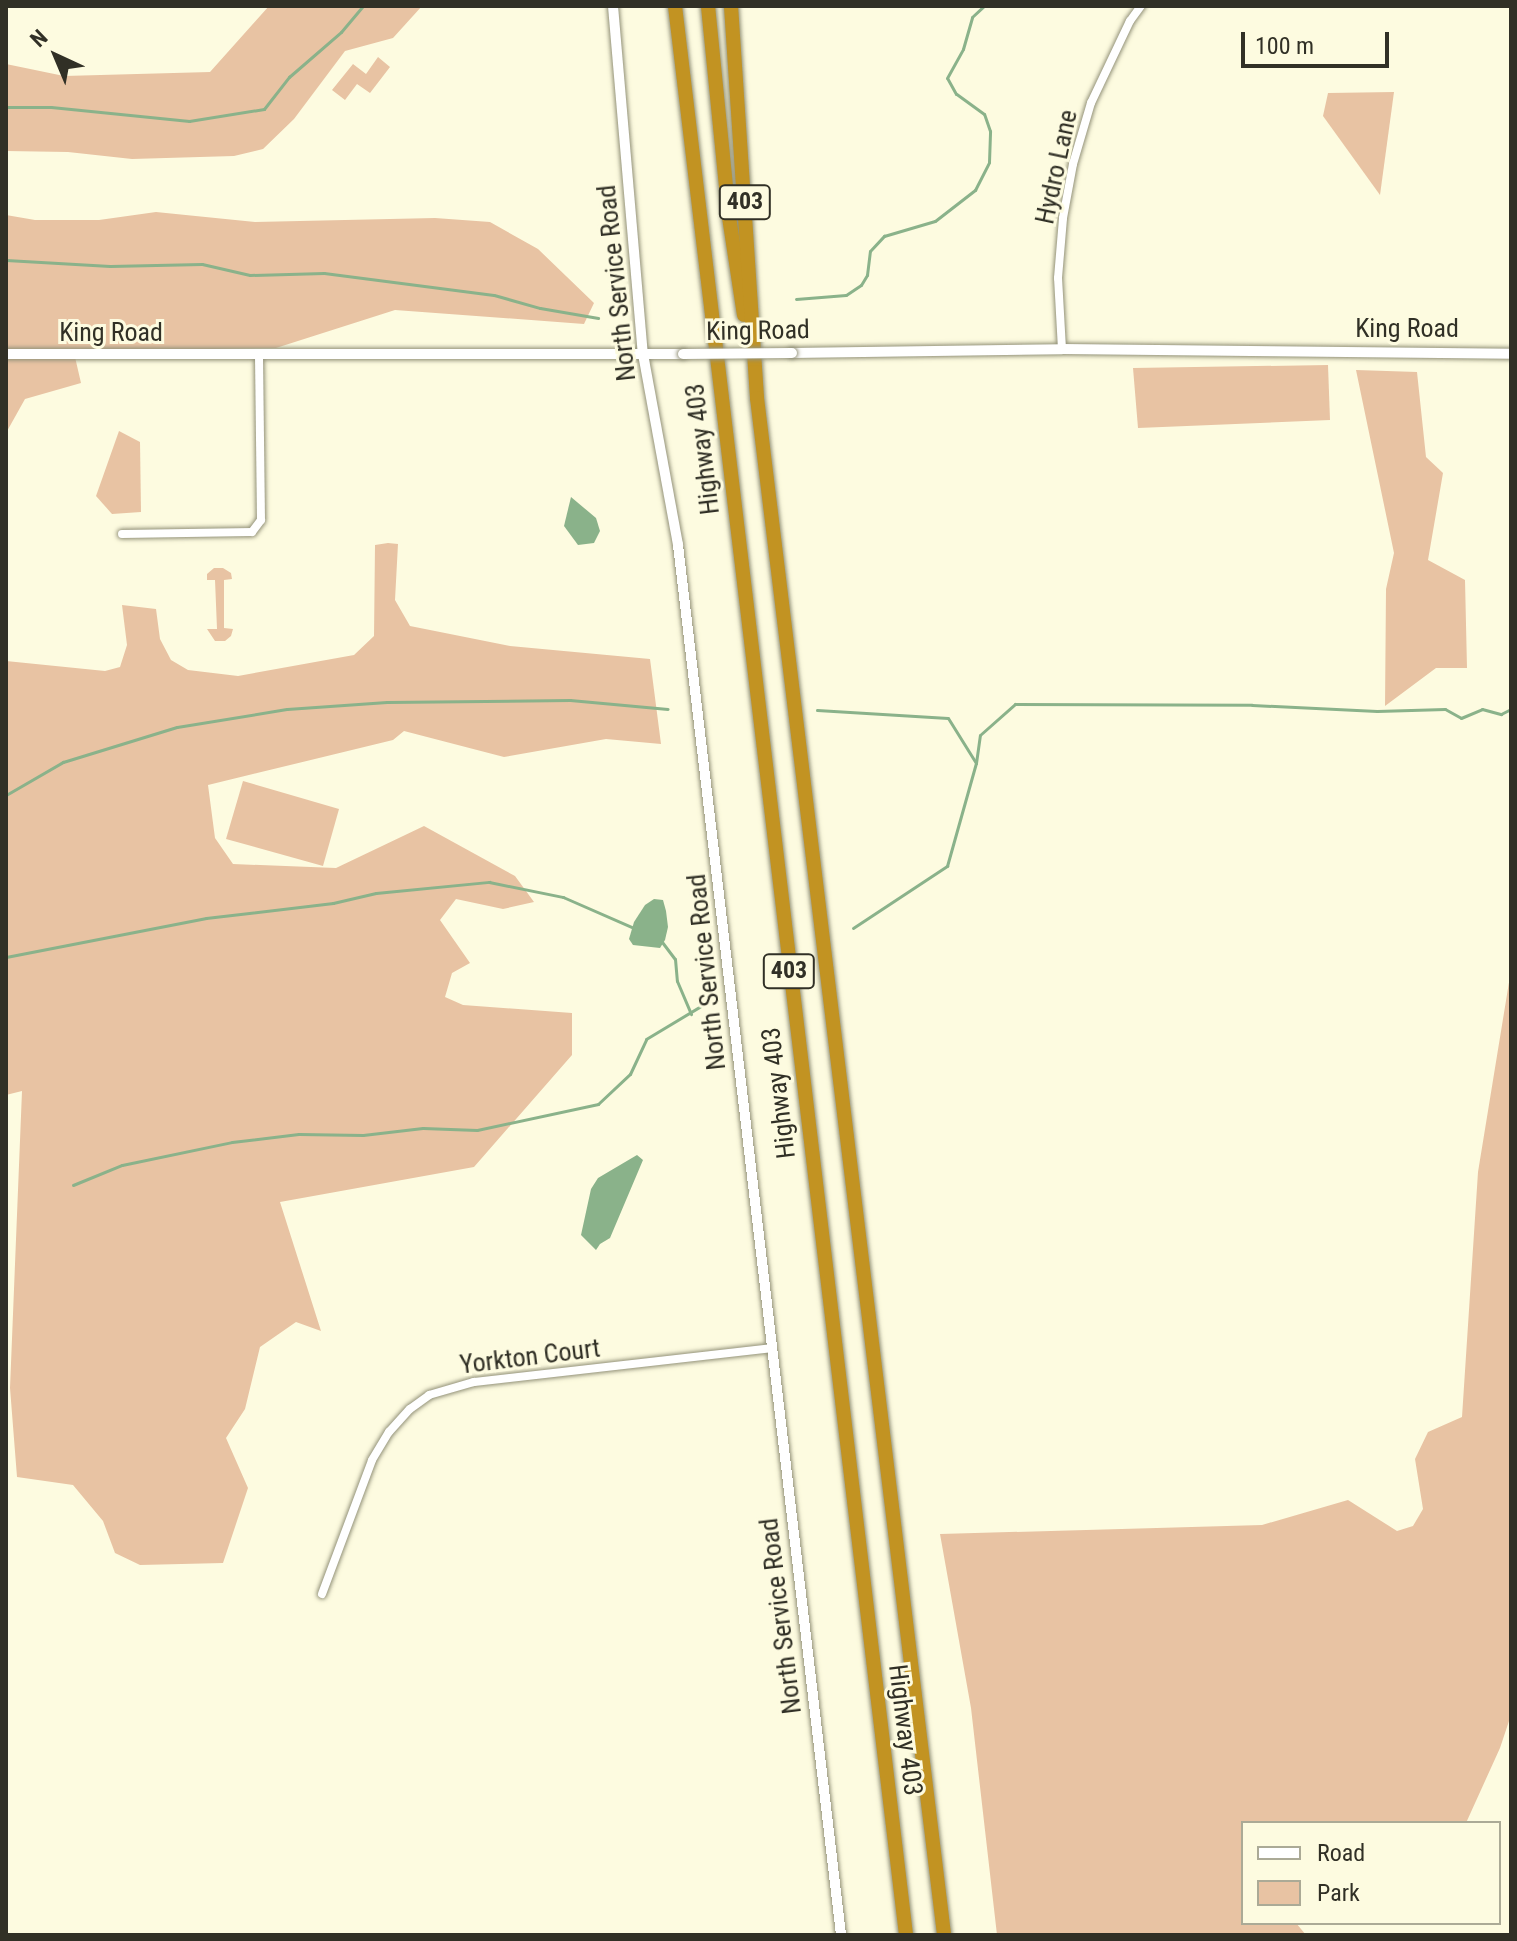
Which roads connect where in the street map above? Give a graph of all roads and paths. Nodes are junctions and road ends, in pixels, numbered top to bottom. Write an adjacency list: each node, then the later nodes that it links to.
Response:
1 (613, 6): 8 (street, North Service Road)
2 (675, 6): 16 (highway, Highway 403 / 403)
3 (708, 6): 11 (highway)
4 (731, 6): 11 (highway, Highway 403 / 403)
5 (1141, 6): 6 (street, Hydro Lane)
6 (1062, 349): 8 (street, King Road, bridge); 9 (street, King Road)
7 (6, 354): 10 (street, King Road)
8 (643, 354): 10 (street, King Road); 13 (street, North Service Road)
9 (1511, 354)
10 (259, 356): 12 (street)
11 (757, 398): 17 (highway, Highway 403 / 403)
12 (122, 534)
13 (771, 1348): 14 (street, Yorkton Court); 15 (street, North Service Road)
14 (322, 1594)
15 (841, 1935)
16 (906, 1935)
17 (944, 1935)

